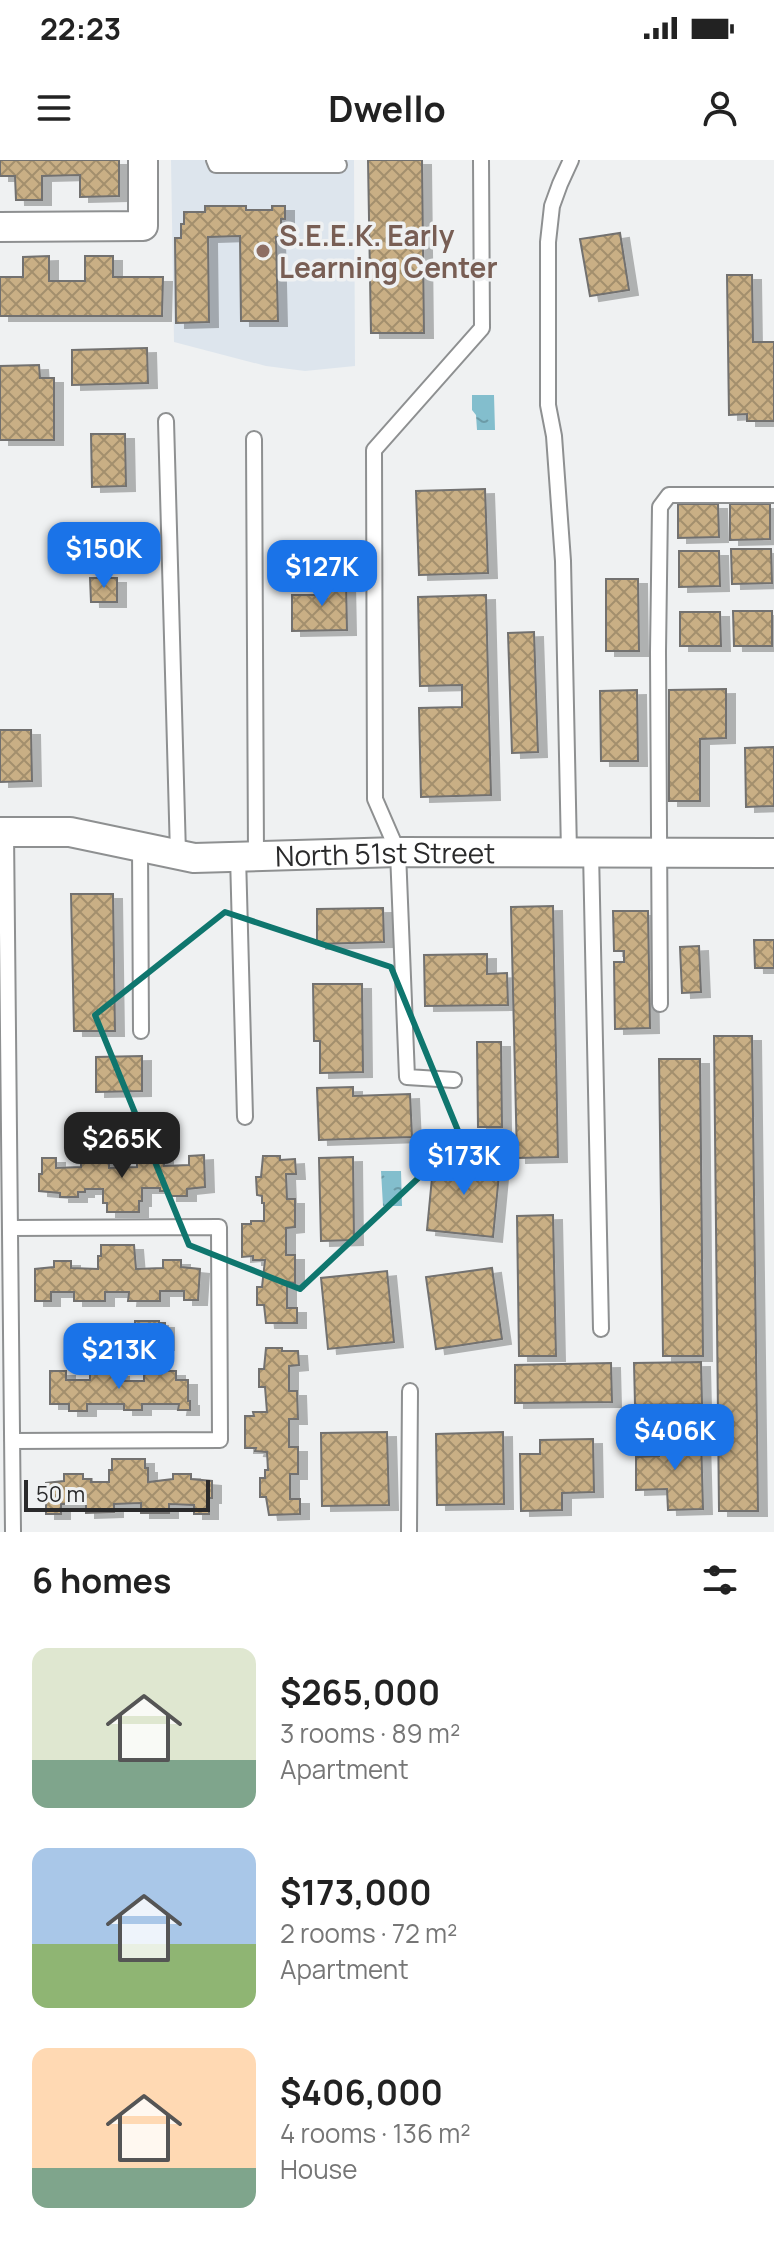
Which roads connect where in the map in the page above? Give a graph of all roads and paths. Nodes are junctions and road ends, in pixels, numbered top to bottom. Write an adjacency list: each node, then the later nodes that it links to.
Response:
1 (143, 160): 6 (street)
2 (214, 160): 5 (lane)
3 (481, 160): 12 (lane)
4 (571, 160): 13 (lane)
5 (339, 165)
6 (0, 227)
7 (166, 421): 16 (lane)
8 (254, 439): 17 (lane)
9 (774, 495): 14 (lane)
10 (3, 832): 11 (street, North 51st Street); 22 (lane)
11 (140, 846): 16 (street, North 51st Street); 19 (lane)
12 (398, 852): 13 (street, North 51st Street); 17 (street, North 51st Street); 20 (lane)
13 (580, 852): 14 (street, North 51st Street); 23 (lane)
14 (659, 853): 15 (street, North 51st Street); 18 (lane)
15 (774, 853)
16 (178, 854): 17 (street, North 51st Street)
17 (247, 856): 21 (lane)
18 (660, 1004)
19 (141, 1031)
20 (454, 1080)
21 (245, 1117)
22 (10, 1228): 25 (lane); 25 (lane)
23 (601, 1329)
24 (410, 1391): 27 (lane)
25 (12, 1441): 26 (lane)
26 (13, 1532)
27 (409, 1532)

